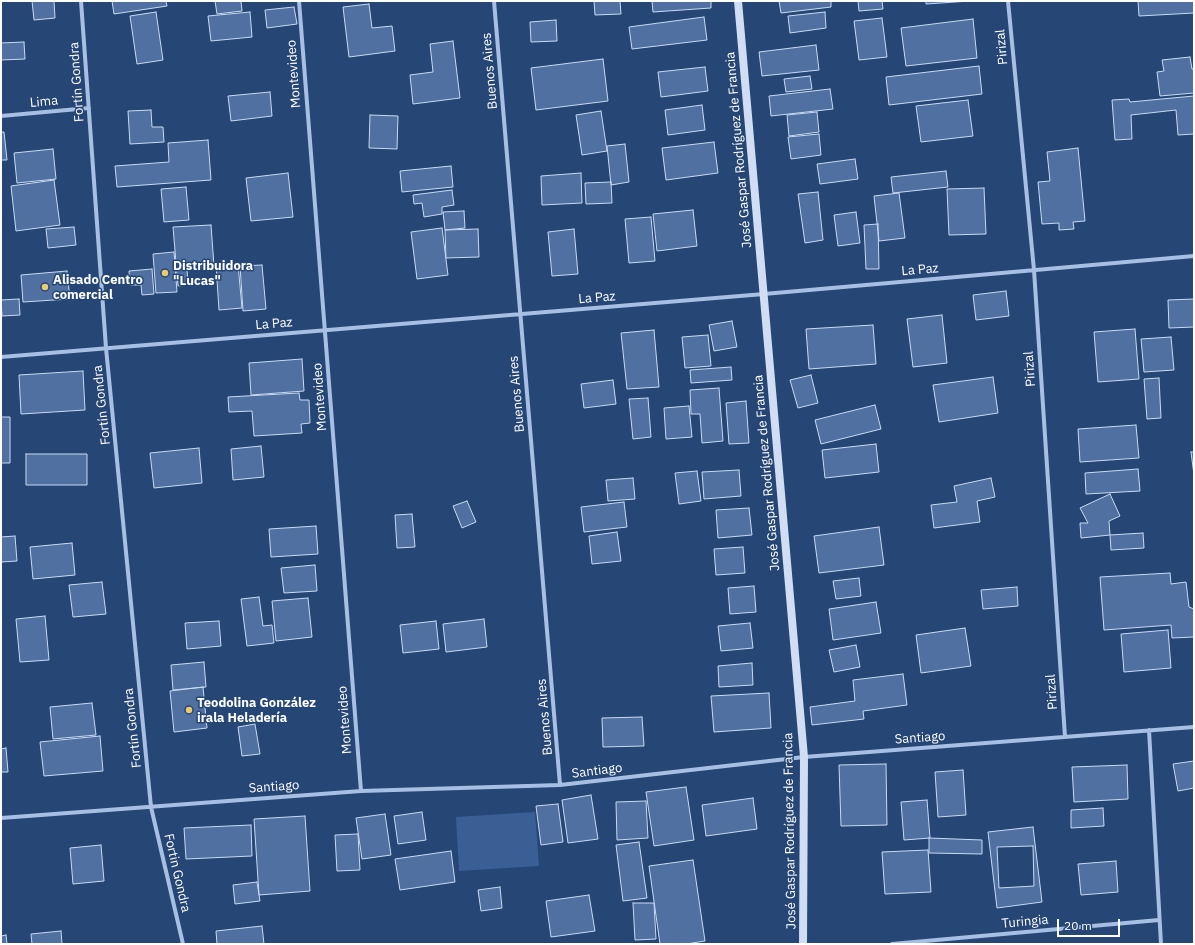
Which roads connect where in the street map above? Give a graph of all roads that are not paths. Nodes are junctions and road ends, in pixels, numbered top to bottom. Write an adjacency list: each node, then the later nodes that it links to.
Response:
1 (81, 1): 6 (street, Fortín Gondra)
2 (299, 1): 12 (street, Montevideo)
3 (494, 1): 11 (street, Buenos Aires)
4 (738, 1): 10 (street, José Gaspar Rodríguez de Francia)
5 (1008, 1): 9 (street, Pirizal)
6 (89, 108): 7 (street, Lima); 13 (street, Fortín Gondra)
7 (1, 116)
8 (1194, 256): 9 (street, La Paz)
9 (1034, 270): 10 (street, La Paz); 17 (street, Pirizal)
10 (764, 294): 11 (street, La Paz); 18 (street, José Gaspar Rodríguez de Francia)
11 (521, 314): 12 (street, La Paz); 19 (street, Buenos Aires)
12 (325, 330): 13 (street, La Paz); 20 (street, Montevideo)
13 (106, 348): 14 (street, La Paz); 21 (street, Fortín Gondra)
14 (1, 357)
15 (1194, 727): 16 (street, Santiago)
16 (1149, 730): 17 (street, Santiago); 23 (street)
17 (1065, 737): 18 (street, Santiago)
18 (804, 757): 19 (street, Santiago); 25 (street, José Gaspar Rodríguez de Francia)
19 (560, 785): 20 (street, Santiago)
20 (361, 791): 21 (street, Santiago)
21 (151, 807): 22 (street, Santiago); 24 (street, Fortin Gondra)
22 (1, 818)
23 (1159, 920): 26 (street, Turingia); 27 (street)
24 (183, 944)
25 (803, 944)
26 (892, 944)
27 (1161, 944)

